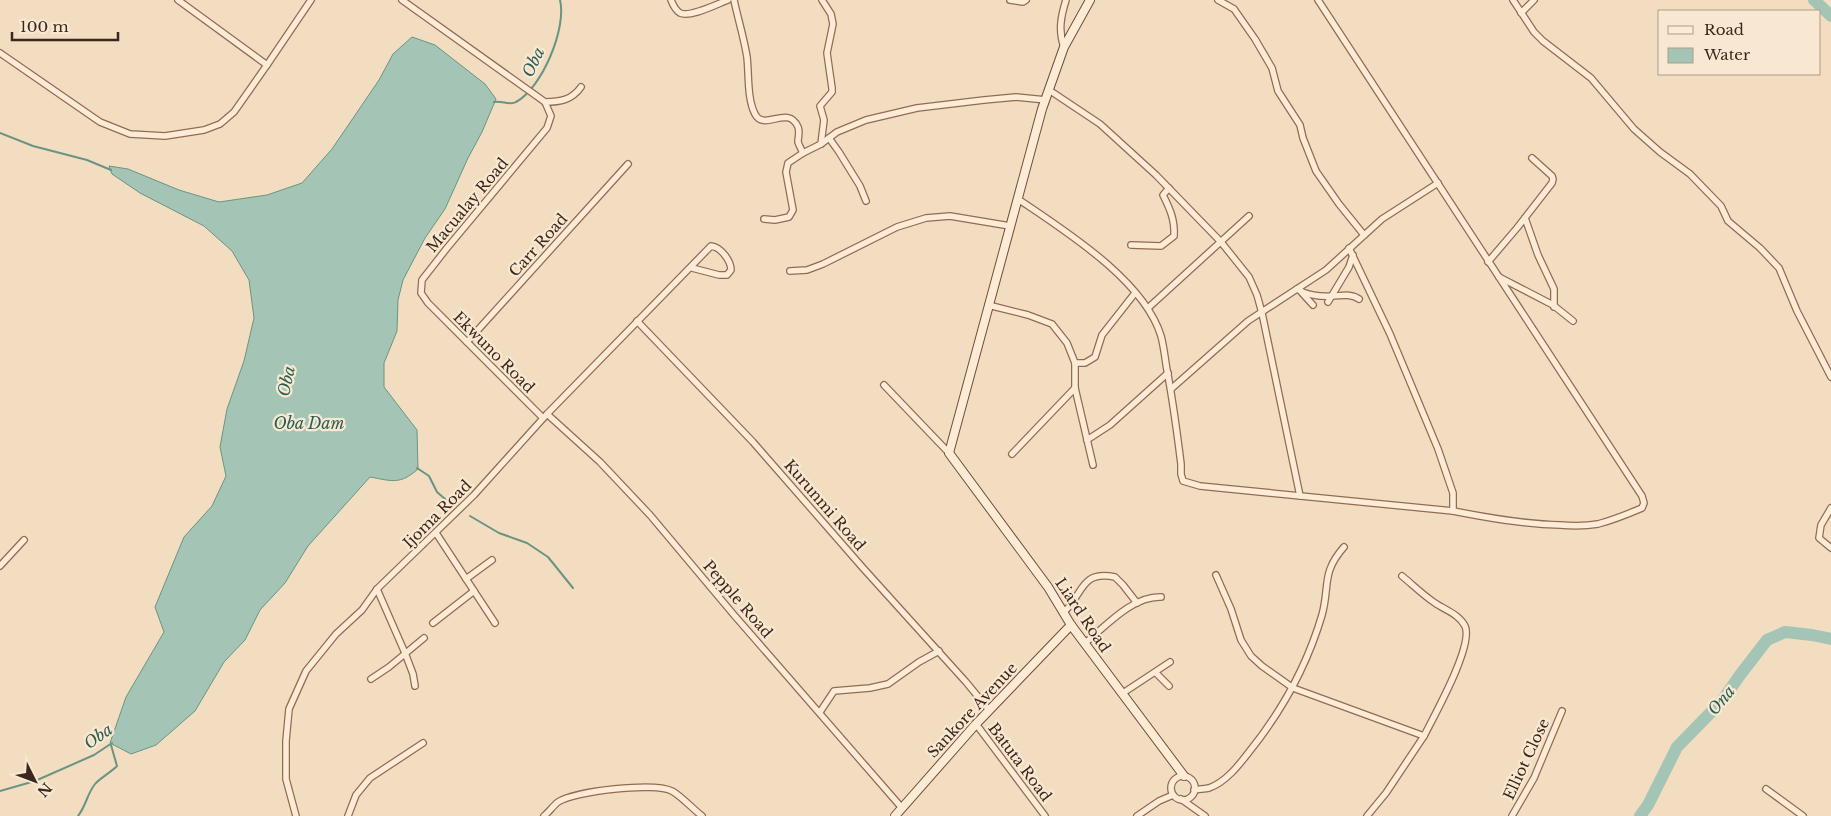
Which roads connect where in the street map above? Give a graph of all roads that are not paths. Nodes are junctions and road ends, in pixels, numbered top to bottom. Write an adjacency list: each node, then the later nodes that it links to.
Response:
1 (178, 0): 19 (street)
2 (312, 0): 19 (street)
3 (402, 0): 23 (street)
4 (670, 0): 5 (street)
5 (728, 0)
6 (734, 0): 26 (street)
7 (822, 0): 25 (street)
8 (1010, 0): 9 (street)
9 (1026, 0)
10 (1066, 0): 17 (street)
11 (1090, 0): 17 (street)
12 (1218, 0): 37 (street)
13 (1318, 0): 29 (street)
14 (1513, 0): 16 (street)
15 (1534, 0): 16 (street)
16 (1522, 13): 61 (street)
17 (1064, 47): 21 (street)
18 (0, 53): 19 (street)
19 (267, 65)
20 (581, 87): 23 (street)
21 (1049, 90): 22 (street); 30 (street)
22 (1046, 100): 24 (street); 31 (street)
23 (545, 102): 50 (street, Macualay Road)
24 (829, 138): 25 (street); 32 (street)
25 (821, 144): 26 (street)
26 (803, 153): 35 (street)
27 (1532, 158): 34 (street)
28 (628, 164): 58 (street, Carr Road)
29 (1438, 183): 37 (street); 42 (street)
30 (1169, 188): 38 (street); 39 (street)
31 (1018, 199): 36 (street); 47 (street)
32 (866, 201)
33 (1249, 216): 38 (street)
34 (1525, 218): 42 (street); 53 (street)
35 (764, 219)
36 (1010, 226): 44 (street); 51 (street)
37 (1364, 235): 40 (street)
38 (1221, 242): 54 (street); 55 (street)
39 (1131, 245)
40 (1350, 248): 41 (street); 46 (street)
41 (1353, 255): 48 (street); 72 (street)
42 (1488, 262): 45 (street)
43 (692, 268): 43 (street, Ijoma Road); 56 (street, Ijoma Road)
44 (790, 271)
45 (1498, 276): 53 (street); 72 (street)
46 (1299, 291): 48 (street); 52 (street); 55 (street)
47 (1136, 293): 54 (street); 59 (street)
48 (1329, 299): 49 (street)
49 (1359, 299)
50 (428, 303): 58 (street, Ekwuno Road)
51 (988, 305): 59 (street); 67 (street)
52 (1313, 305)
53 (1554, 306): 57 (street)
54 (1148, 308): 60 (street)
55 (1262, 313): 64 (street); 70 (street)
56 (637, 320): 65 (street, Ijoma Road); 92 (street, Kurunmi Road)
57 (1573, 321)
58 (467, 342): 65 (street, Ekwuno Road)
59 (1075, 363): 63 (street)
60 (1168, 373): 64 (street); 66 (street)
61 (1831, 377)
62 (884, 386): 67 (street)
63 (1075, 388): 66 (street); 68 (street)
64 (1171, 389): 70 (street)
65 (545, 416): 73 (street, Ijoma Road); 103 (street, Pepple Road)
66 (1087, 440): 69 (street)
67 (949, 453): 86 (street, Liard Road)
68 (1012, 454)
69 (1093, 465)
70 (1300, 496): 72 (street)
71 (1831, 508): 76 (street)
72 (1453, 510)
73 (436, 533): 81 (street); 82 (street, Ijoma Road)
74 (24, 540): 78 (street)
75 (1344, 547): 99 (street)
76 (1831, 548)
77 (492, 560): 81 (street)
78 (0, 566)
79 (1216, 575): 99 (street)
80 (1402, 576): 105 (street)
81 (466, 579): 83 (street)
82 (377, 588): 93 (street); 115 (street, Ijoma Road)
83 (474, 591): 87 (street); 88 (street)
84 (1161, 597): 85 (street)
85 (1137, 603): 86 (street); 91 (street)
86 (1064, 613): 89 (street, Liard Road)
87 (433, 623)
88 (495, 623)
89 (1071, 625): 91 (street, Liard Road); 101 (street, Sankore Avenue)
90 (424, 638): 93 (street)
91 (1085, 644): 100 (street, Liard Road)
92 (939, 651): 101 (street, Kurunmi Road); 103 (street)
93 (405, 653): 96 (street); 97 (street)
94 (1170, 662): 95 (street)
95 (1156, 672): 98 (street); 100 (street)
96 (372, 679)
97 (415, 686)
98 (1169, 686)
99 (1293, 688): 105 (street); 109 (street)
100 (1123, 693): 107 (street, Liard Road)
101 (989, 710): 104 (street, Sankore Avenue)
102 (1562, 711): 124 (street, Elliot Close)
103 (820, 712): 113 (street, Pepple Road)
104 (976, 724): 113 (street, Sankore Avenue); 120 (street, Batuta Road)
105 (1424, 736): 123 (street)
106 (423, 743): 116 (street)
107 (1184, 776): 109 (street); 110 (street)
108 (1766, 789): 125 (street)
109 (1194, 790): 111 (street)
110 (1173, 795): 112 (street); 121 (street)
111 (1191, 796): 112 (street); 114 (street)
112 (1181, 799): 114 (street)
113 (902, 808): 119 (street, Sankore Avenue)
114 (1194, 808): 122 (street)
115 (296, 816)
116 (348, 816)
117 (544, 816): 118 (street)
118 (702, 816)
119 (895, 816)
120 (1044, 816)
121 (1137, 816)
122 (1205, 816)
123 (1367, 816)
124 (1512, 816)
125 (1803, 816)

